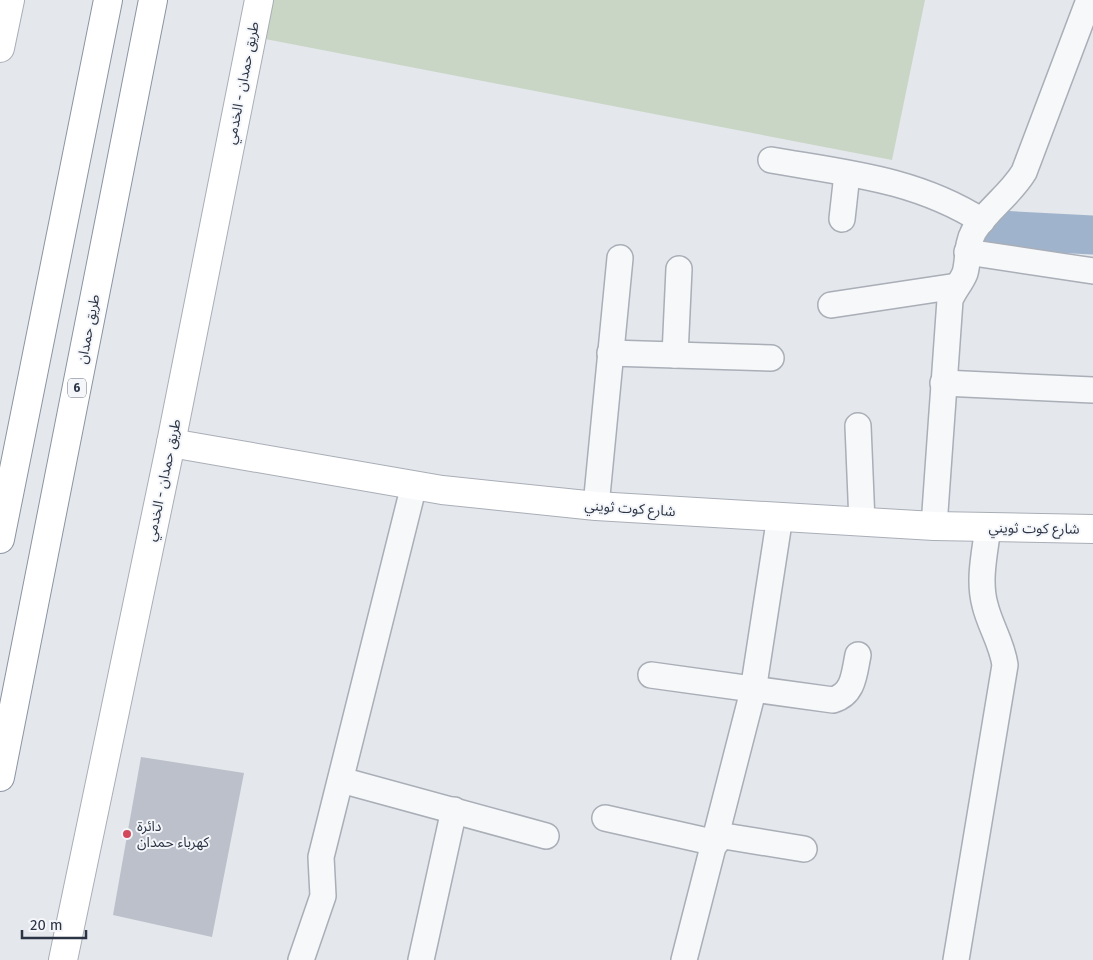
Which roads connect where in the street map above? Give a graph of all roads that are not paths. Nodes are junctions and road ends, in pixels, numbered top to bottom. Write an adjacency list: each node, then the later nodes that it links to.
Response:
1 (10, 0): 6 (main road)
2 (108, 0): 31 (main road)
3 (153, 0): 35 (main road, طريق حمدان / 6)
4 (259, 0): 23 (main road, طريق حمدان - الخدمي)
5 (1089, 0): 10 (street)
6 (0, 48)
7 (772, 160): 8 (street)
8 (847, 174): 9 (street); 10 (street)
9 (842, 219)
10 (982, 221): 11 (street)
11 (967, 252): 14 (street); 15 (street)
12 (620, 258): 17 (street)
13 (679, 269): 18 (street)
14 (1093, 270)
15 (957, 286): 16 (street); 20 (street)
16 (832, 304)
17 (610, 353): 18 (street); 25 (street)
18 (675, 355): 19 (street)
19 (771, 358)
20 (943, 383): 21 (street); 28 (street)
21 (1093, 390)
22 (858, 426): 27 (street)
23 (171, 443): 24 (main road, شارع كوت ثويني); 42 (main road, طريق حمدان - الخدمي)
24 (414, 485): 25 (main road, شارع كوت ثويني); 36 (street)
25 (596, 506): 26 (main road, شارع كوت ثويني)
26 (780, 516): 27 (main road, شارع كوت ثويني); 34 (street)
27 (862, 522): 28 (main road, شارع كوت ثويني)
28 (934, 526): 29 (main road, شارع كوت ثويني)
29 (988, 527): 30 (main road, شارع كوت ثويني); 46 (street)
30 (1093, 529)
31 (0, 539)
32 (858, 655): 34 (street)
33 (651, 674): 34 (street)
34 (753, 690): 40 (street)
35 (0, 777)
36 (341, 780): 37 (street); 43 (street)
37 (454, 810): 39 (street); 44 (street)
38 (604, 818): 40 (street)
39 (546, 836)
40 (717, 839): 41 (street); 45 (street)
41 (804, 849)
42 (63, 960)
43 (301, 960)
44 (421, 960)
45 (684, 960)
46 (956, 960)

